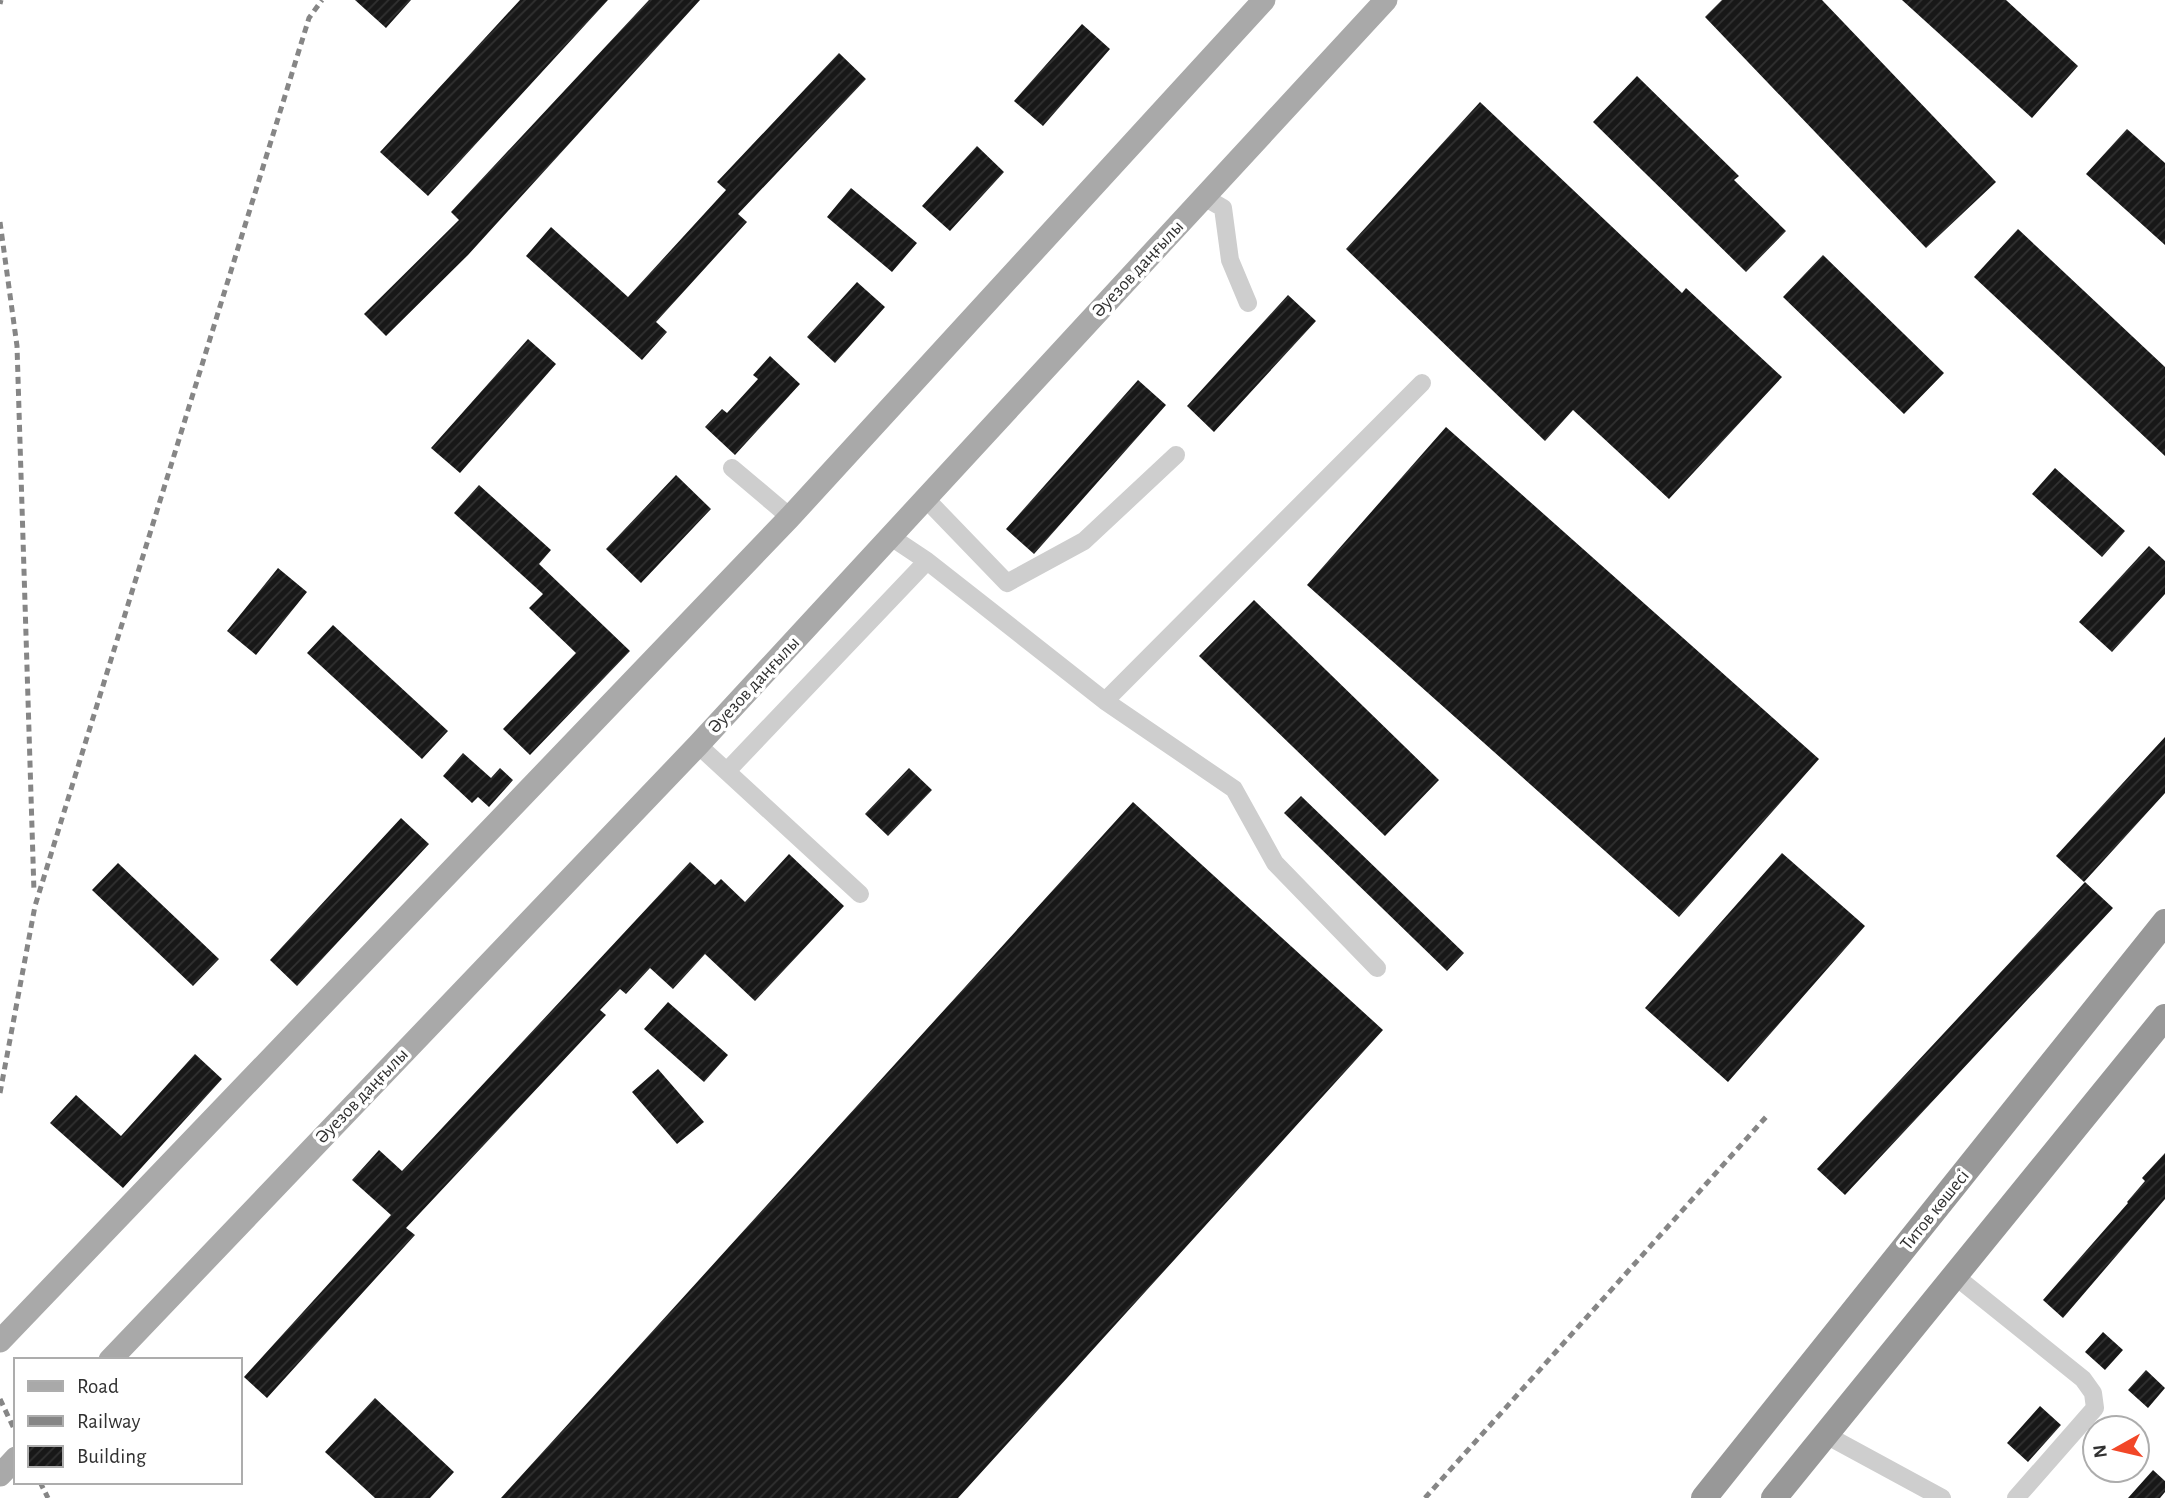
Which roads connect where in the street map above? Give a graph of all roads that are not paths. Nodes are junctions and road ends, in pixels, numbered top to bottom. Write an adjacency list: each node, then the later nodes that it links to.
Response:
1 (1264, 0): 9 (main road)
2 (1386, 0): 3 (main road, Әуезов даңғылы)
3 (1204, 197): 4 (lane); 8 (main road, Әуезов даңғылы)
4 (1248, 303)
5 (1422, 383): 12 (lane)
6 (1176, 455): 8 (lane)
7 (732, 468): 9 (lane)
8 (926, 499): 10 (main road, Әуезов даңғылы)
9 (790, 517): 20 (main road)
10 (891, 537): 11 (lane); 13 (main road, Әуезов даңғылы)
11 (927, 561): 12 (lane); 14 (lane)
12 (1105, 701): 17 (lane)
13 (698, 745): 14 (lane); 21 (main road, Әуезов даңғылы)
14 (727, 771): 15 (lane)
15 (860, 894)
16 (2165, 922): 25 (highway, Титов көшесі)
17 (1377, 968)
18 (2165, 1017): 19 (highway)
19 (1955, 1276): 22 (highway); 28 (lane)
20 (0, 1341)
21 (112, 1358)
22 (1826, 1434): 26 (highway); 27 (lane)
23 (14, 1460): 24 (main road)
24 (0, 1475)
25 (1704, 1498)
26 (1774, 1498)
27 (1942, 1498)
28 (2016, 1498)

